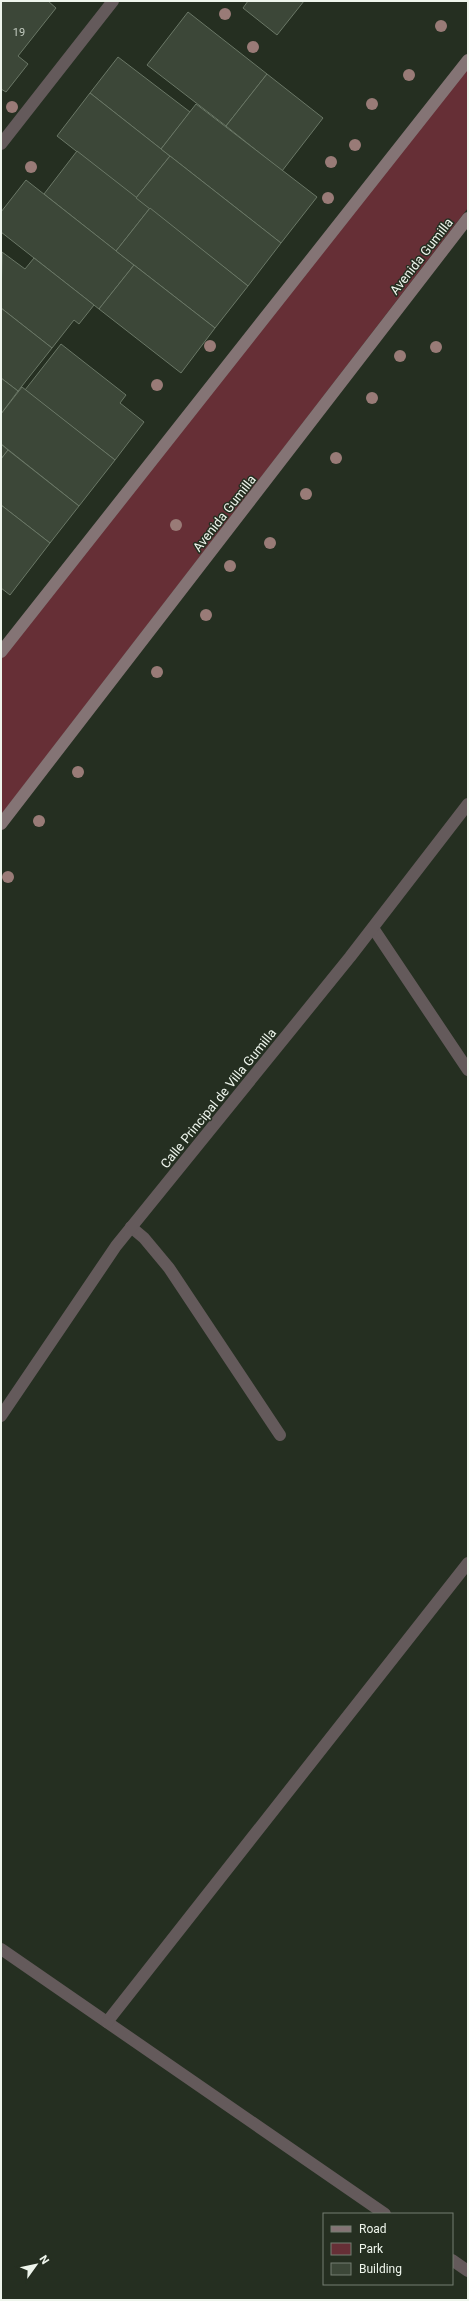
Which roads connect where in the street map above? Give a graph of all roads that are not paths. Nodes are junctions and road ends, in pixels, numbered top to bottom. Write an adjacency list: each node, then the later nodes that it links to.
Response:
1 (113, 1): 3 (street)
2 (468, 60): 5 (main road)
3 (1, 144)
4 (468, 218): 7 (main road, Avenida Gumilla)
5 (1, 652)
6 (468, 804): 8 (street, Calle Principal de Villa Gumilla)
7 (1, 824)
8 (373, 928): 9 (street); 10 (street, Calle Principal de Villa Gumilla)
9 (468, 1070)
10 (132, 1227): 11 (street, Calle Principal de Villa Gumilla); 12 (street)
11 (1, 1416)
12 (280, 1435)
13 (468, 1563): 15 (street)
14 (1, 1948): 15 (street)
15 (107, 2022): 16 (street)
16 (384, 2213)
17 (453, 2261): 18 (street)
18 (468, 2271)

